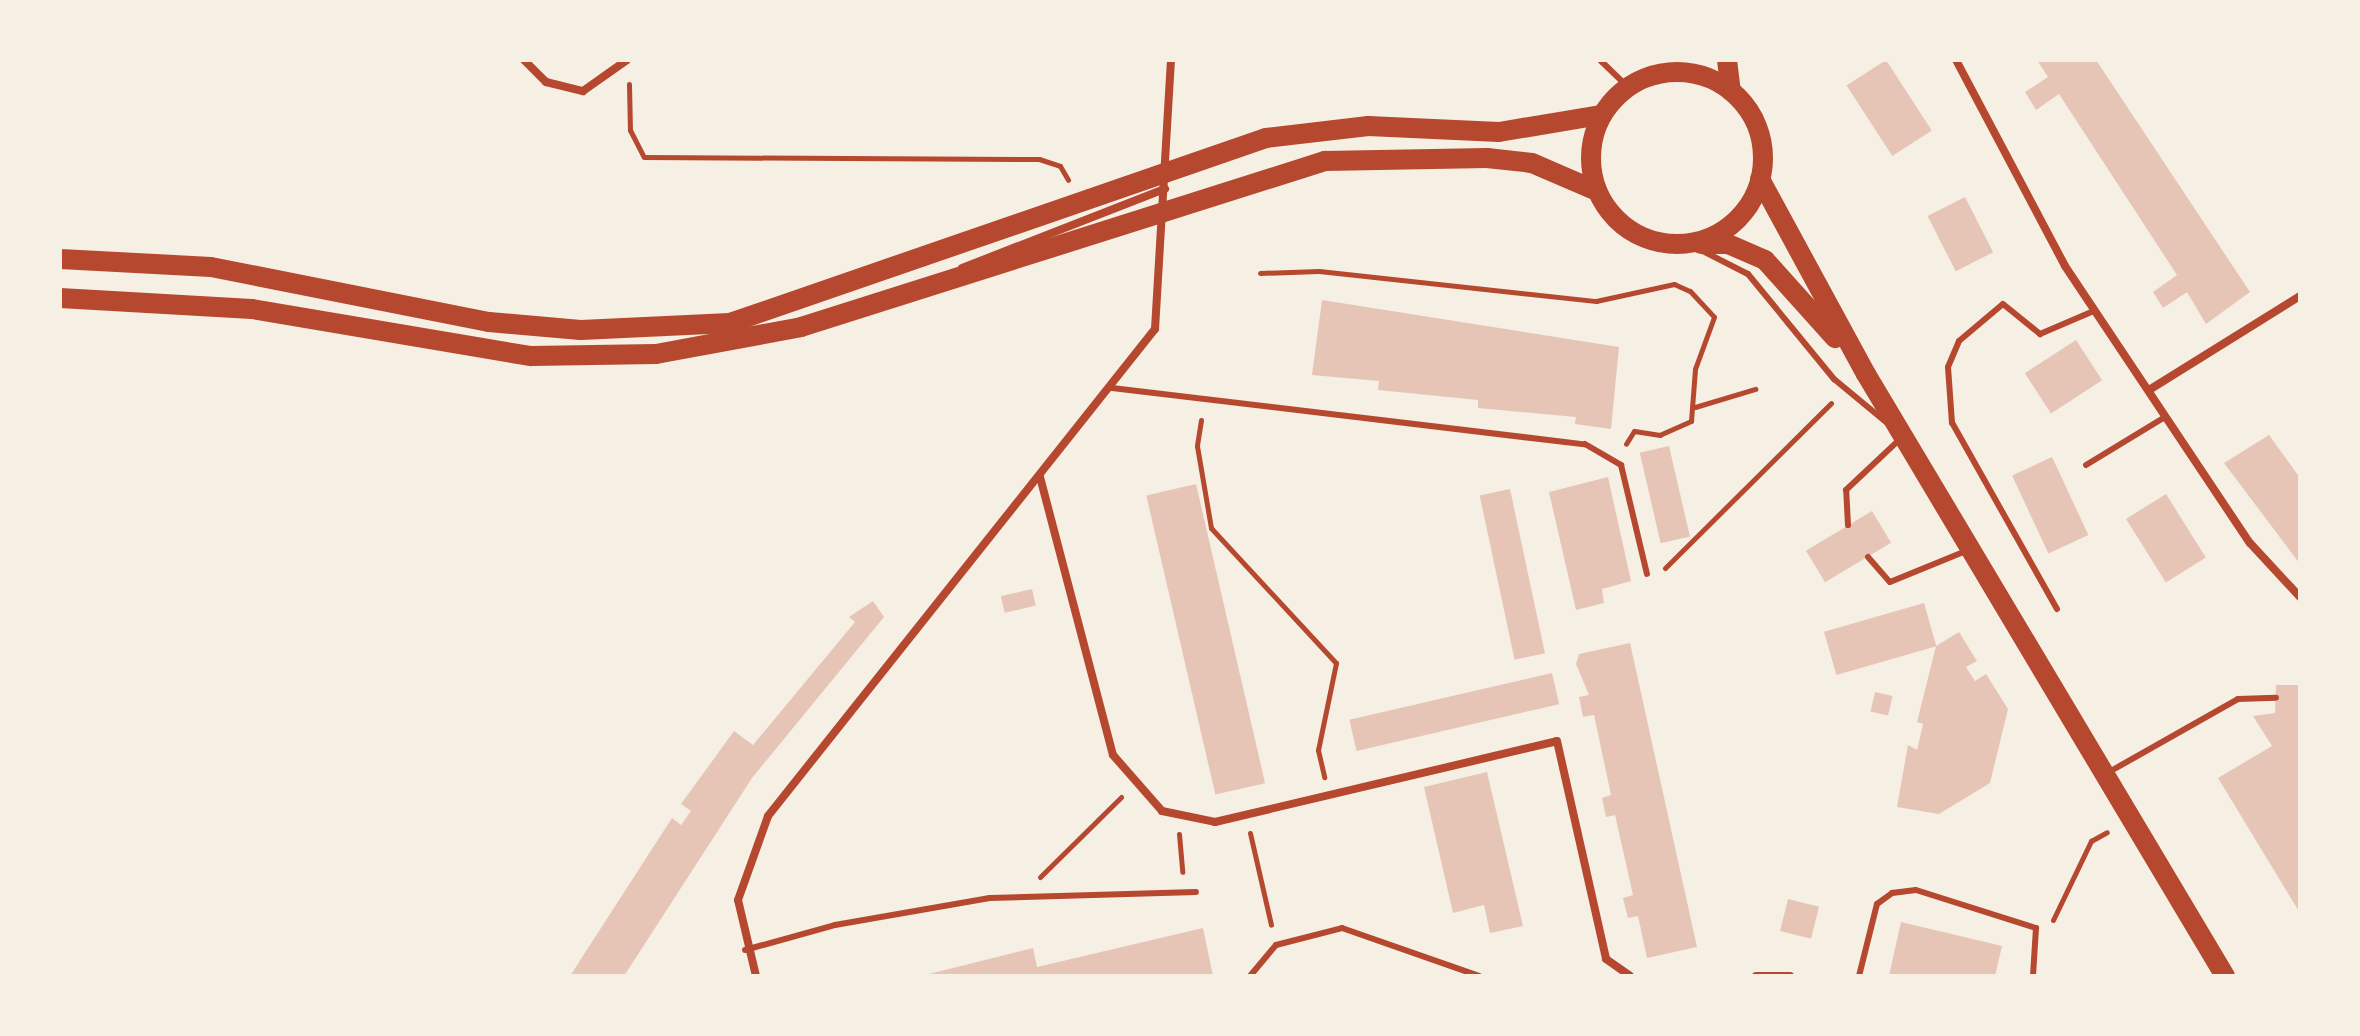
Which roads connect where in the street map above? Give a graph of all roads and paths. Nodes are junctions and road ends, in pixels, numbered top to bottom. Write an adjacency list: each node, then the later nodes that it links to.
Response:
1 (524, 60): 2 (street)
2 (627, 60)
3 (1171, 60): 14 (street)
4 (1600, 60): 9 (lane)
5 (1727, 60): 10 (main road)
6 (1956, 60): 21 (street)
7 (1667, 66): 9 (main road); 10 (main road)
8 (629, 75): 13 (path)
9 (1628, 87): 11 (main road)
10 (1731, 91): 12 (main road)
11 (1601, 115): 14 (main road); 15 (main road)
12 (1760, 179): 16 (main road); 22 (main road)
13 (1071, 186)
14 (1166, 188): 15 (main road); 17 (main road); 20 (main road); 23 (street)
15 (1597, 191): 16 (main road)
16 (1689, 244): 22 (main road); 25 (lane)
17 (60, 259)
18 (1260, 273): 28 (path)
19 (2300, 296): 26 (street)
20 (60, 298)
21 (2094, 311): 26 (street); 39 (lane)
22 (1866, 374): 30 (main road)
23 (1112, 388): 27 (lane); 33 (street)
24 (1755, 389): 28 (path)
25 (1847, 389): 30 (lane); 37 (path)
26 (2149, 390): 29 (street)
27 (1204, 399): 31 (lane); 43 (path)
28 (1695, 407): 31 (path)
29 (2165, 417): 32 (lane); 38 (street)
30 (1903, 436): 34 (lane); 35 (main road)
31 (1615, 462): 37 (lane)
32 (2086, 465)
33 (1040, 477): 42 (street); 52 (street)
34 (1848, 525)
35 (1969, 550): 36 (lane); 41 (main road)
36 (1868, 557)
37 (1647, 574)
38 (2300, 597)
39 (2057, 609)
40 (2276, 698): 41 (lane)
41 (2105, 774): 45 (main road)
42 (1136, 782): 44 (street); 49 (path)
43 (1328, 795): 44 (street); 56 (street)
44 (1178, 814): 48 (path)
45 (2133, 819): 51 (path); 61 (main road)
46 (1255, 853): 50 (path)
47 (1196, 892): 48 (lane)
48 (1183, 893): 49 (lane)
49 (1018, 898): 52 (lane)
50 (1268, 909)
51 (2039, 948): 59 (lane); 60 (lane)
52 (745, 950): 53 (street)
53 (756, 976)
54 (1250, 976): 55 (lane)
55 (1479, 976)
56 (1630, 976)
57 (1756, 976): 58 (street)
58 (1790, 976)
59 (1859, 976)
60 (2033, 976)
61 (2225, 976)

